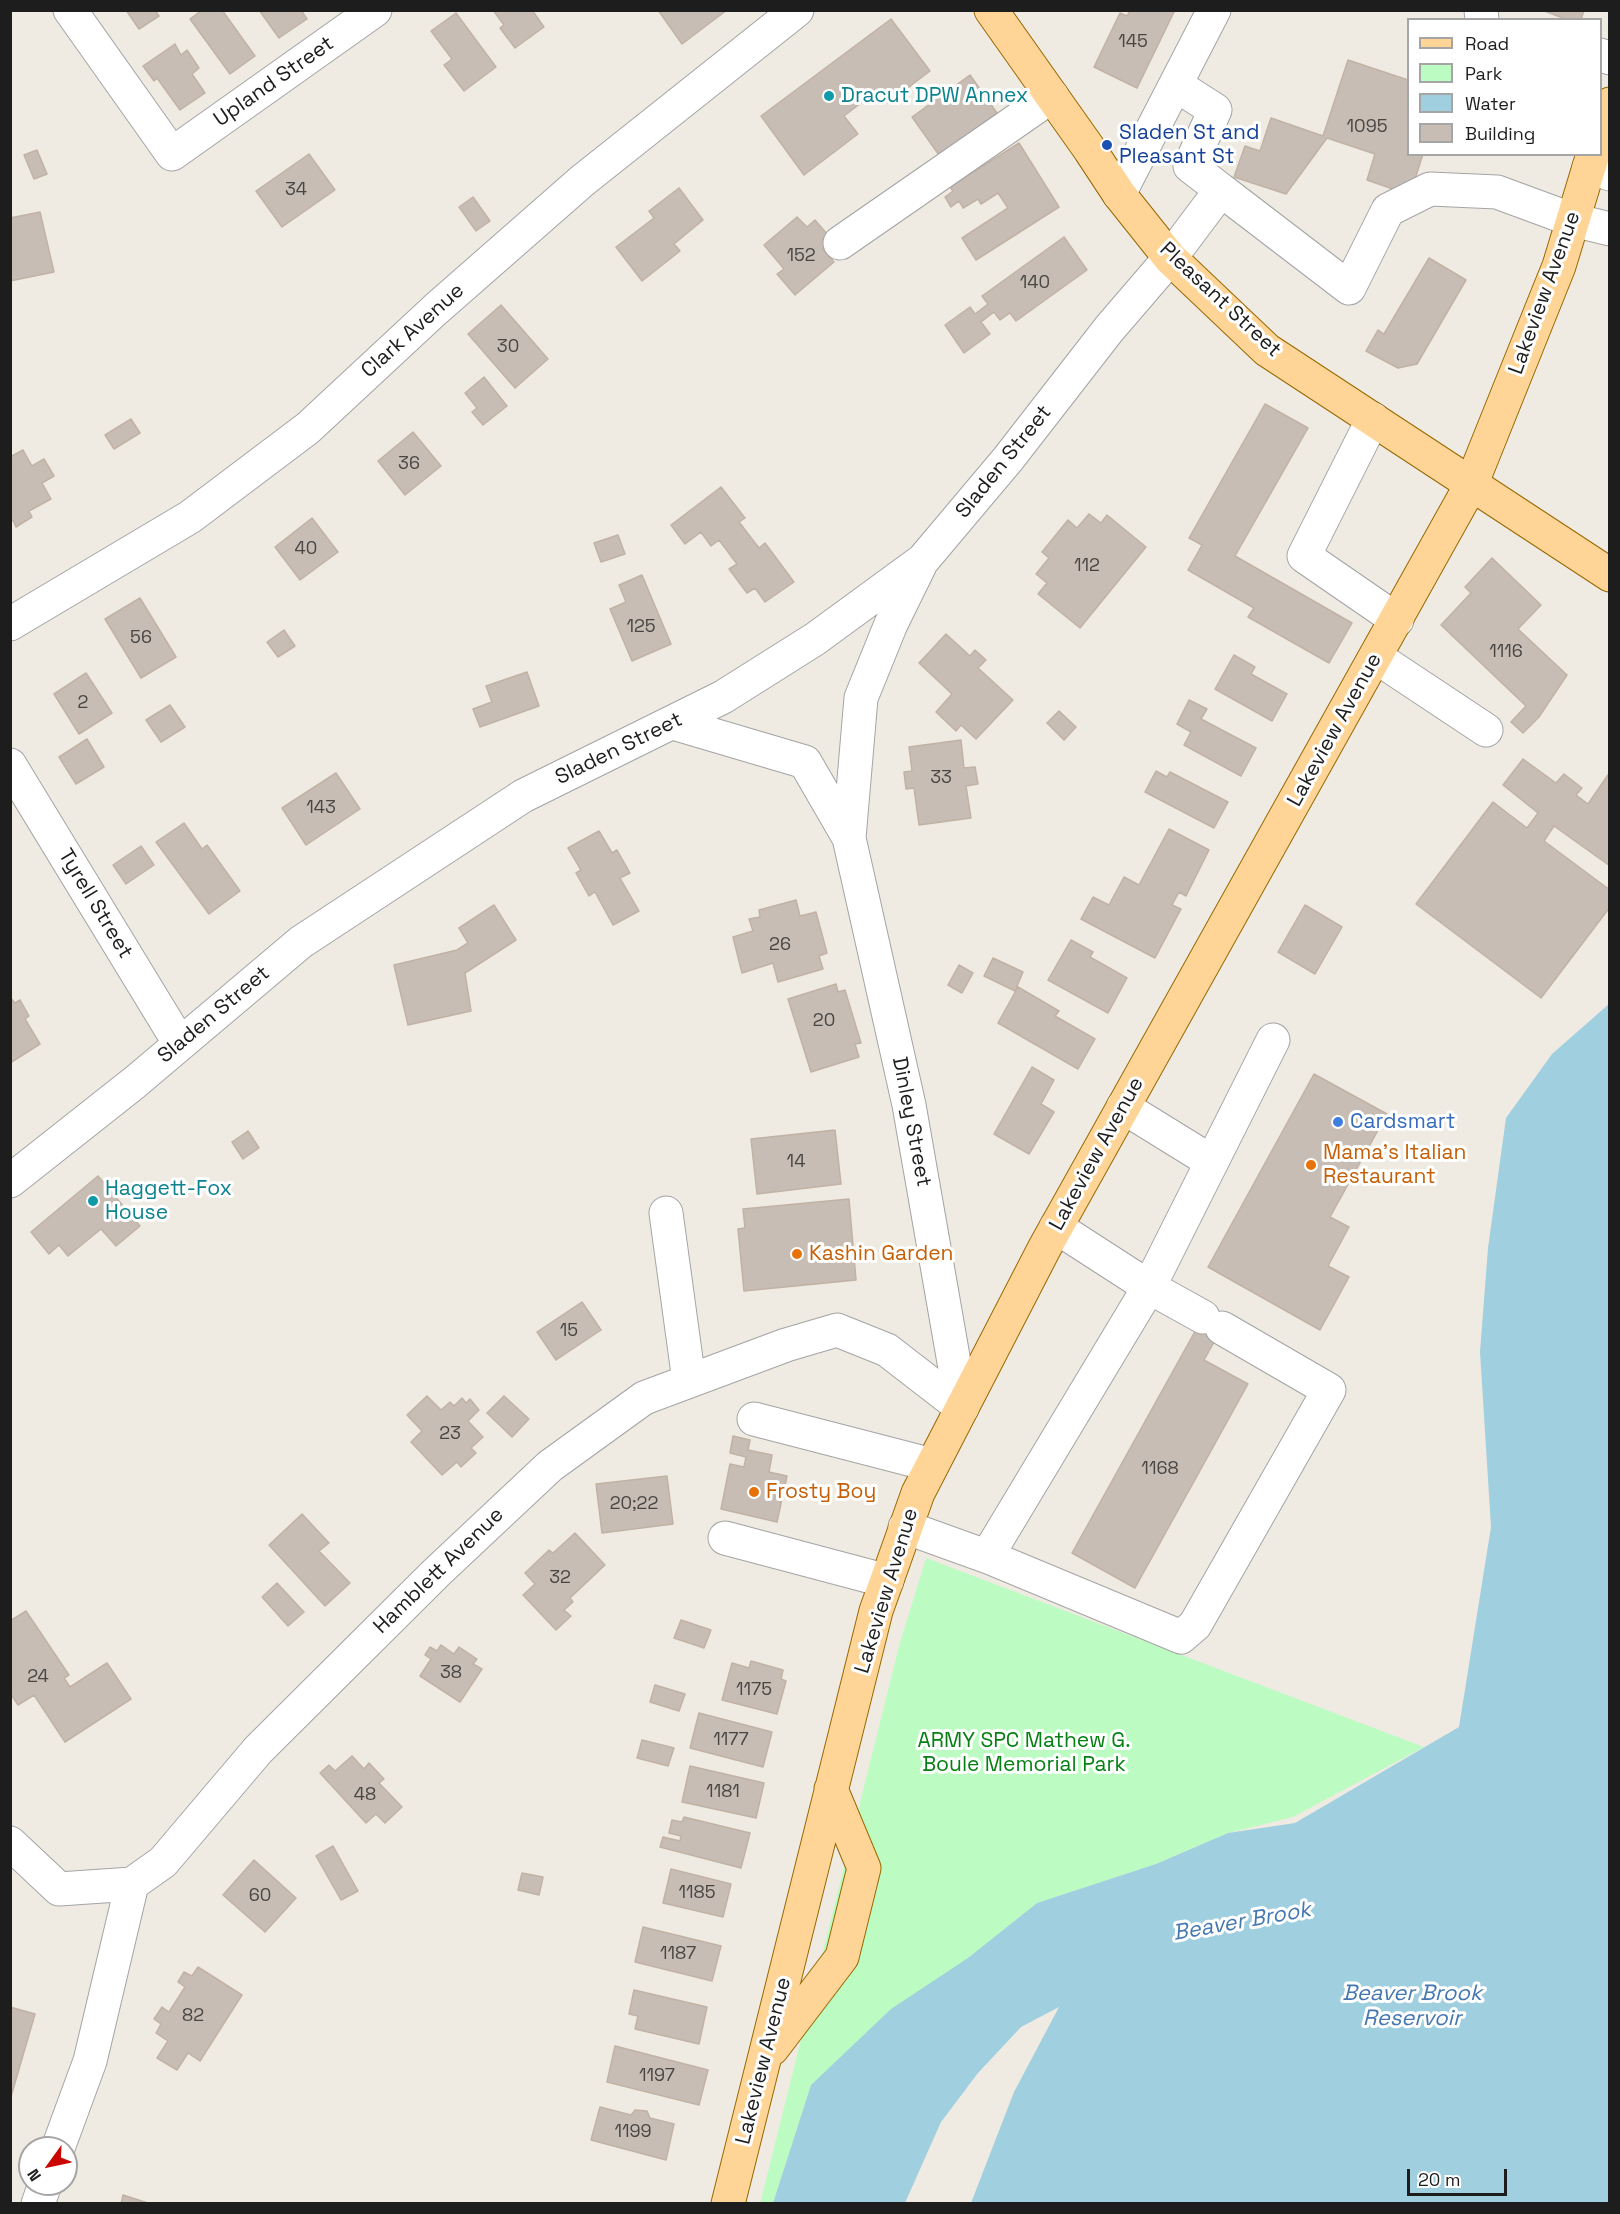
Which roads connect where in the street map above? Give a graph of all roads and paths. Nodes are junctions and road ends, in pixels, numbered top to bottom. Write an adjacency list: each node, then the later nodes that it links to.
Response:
1 (70, 10): 2 (street, Upland Street)
2 (375, 10)
3 (797, 10): 22 (street, Clark Avenue)
4 (991, 10): 7 (main road, Pleasant Street)
5 (1214, 10): 6 (street)
6 (1176, 85): 11 (street); 12 (street)
7 (1052, 96): 12 (main road, Pleasant Street); 15 (street)
8 (1610, 104): 9 (main road)
9 (1602, 127)
10 (1597, 165): 13 (main road, Lakeview Avenue)
11 (1221, 190): 13 (street); 16 (street, Sladen Street)
12 (1119, 194): 16 (main road, Pleasant Street)
13 (1573, 220): 14 (street); 18 (main road, Lakeview Avenue)
14 (1610, 229)
15 (840, 243)
16 (1170, 258): 17 (main road, Pleasant Street); 19 (street, Sladen Street)
17 (1373, 419): 18 (main road, Pleasant Street); 21 (street)
18 (1471, 485): 20 (main road, Pleasant Street); 21 (main road, Lakeview Avenue)
19 (923, 560): 24 (street, Sladen Street); 27 (street, Dinley Street)
20 (1610, 575)
21 (1397, 620): 23 (main road, Lakeview Avenue)
22 (10, 624)
23 (1376, 657): 25 (street); 30 (main road, Lakeview Avenue)
24 (673, 723): 27 (street, Dinley Street); 29 (street, Sladen Street)
25 (1486, 730)
26 (10, 765): 29 (street, Tyrell Street)
27 (849, 838): 37 (street, Dinley Street)
28 (1273, 1040): 31 (street)
29 (180, 1044): 32 (street, Sladen Street)
30 (1124, 1107): 31 (street); 34 (main road, Lakeview Avenue)
31 (1212, 1162): 35 (street)
32 (10, 1181)
33 (666, 1213): 36 (street)
34 (1056, 1227): 35 (street); 37 (main road, Lakeview Avenue)
35 (1149, 1287): 42 (street); 42 (street)
36 (689, 1381): 37 (street, Hamblett Avenue); 46 (street, Hamblett Avenue)
37 (962, 1408): 39 (main road, Lakeview Avenue)
38 (754, 1419): 39 (street)
39 (933, 1465): 40 (main road, Lakeview Avenue)
40 (905, 1527): 42 (street); 43 (main road, Lakeview Avenue)
41 (724, 1538): 43 (street)
42 (991, 1558)
43 (887, 1581): 44 (main road, Lakeview Avenue)
44 (831, 1789): 47 (main road, Lakeview Avenue); 47 (main road)
45 (10, 1843): 46 (street)
46 (132, 1884): 48 (street)
47 (764, 2060): 49 (main road, Lakeview Avenue)
48 (62, 2136)
49 (728, 2204)

